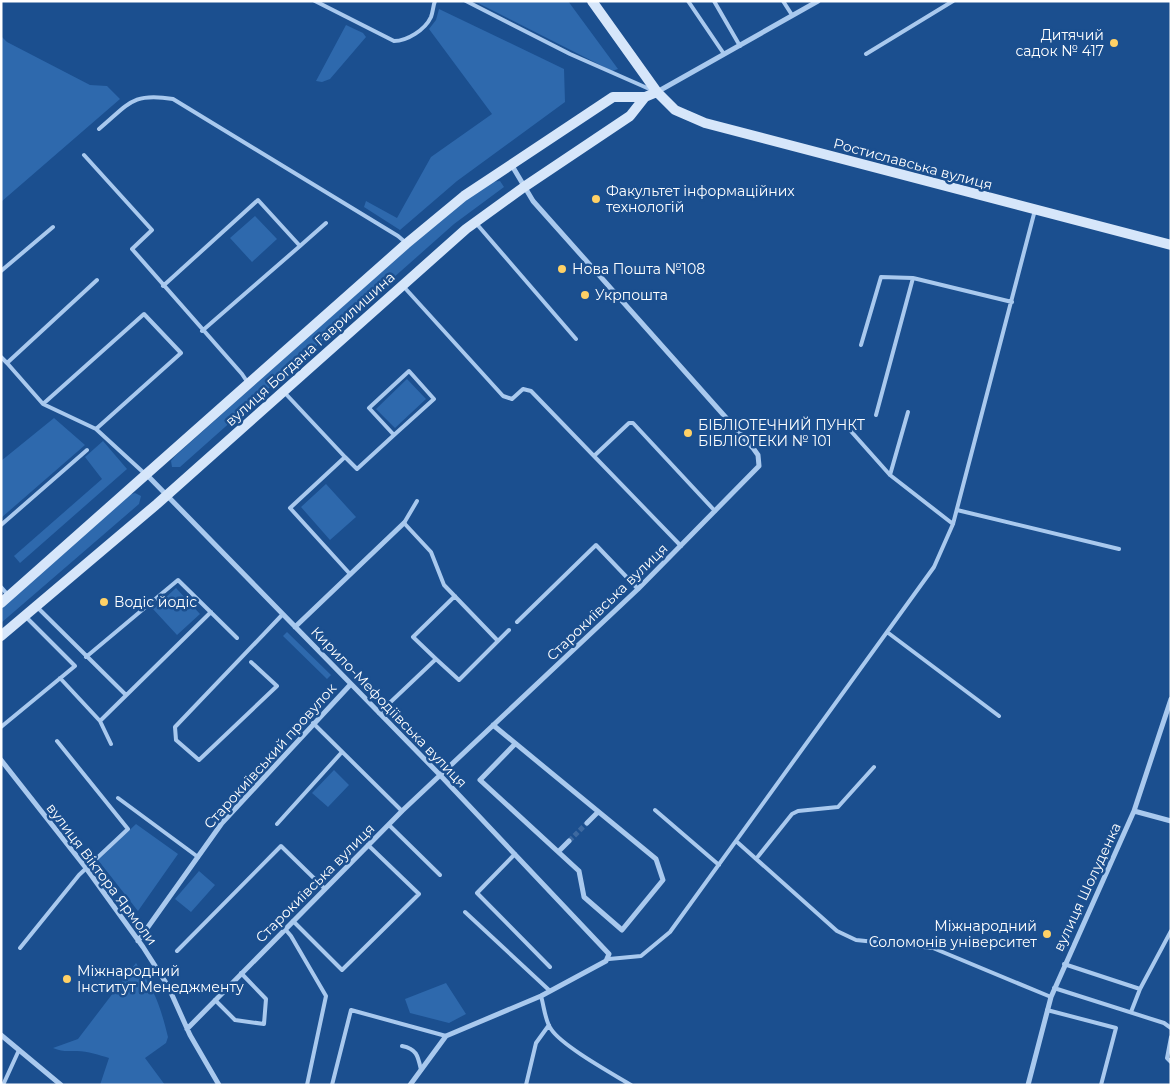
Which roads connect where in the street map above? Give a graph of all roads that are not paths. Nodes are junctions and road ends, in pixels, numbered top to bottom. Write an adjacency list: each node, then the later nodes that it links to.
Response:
1 (315, 1): 2 (lane)
2 (435, 1)
3 (466, 1): 14 (lane)
4 (592, 1): 14 (street, Ростиславська вулиця)
5 (688, 1): 12 (lane)
6 (714, 1): 11 (lane)
7 (783, 1): 10 (lane)
8 (818, 1): 10 (street)
9 (953, 1): 13 (lane)
10 (792, 15): 11 (street)
11 (740, 46): 12 (street)
12 (724, 54): 14 (street)
13 (866, 54)
14 (656, 92): 15 (street, вулиця Богдана Гаврилишина); 20 (street, Ростиславська вулиця)
15 (645, 97): 18 (street, вулиця Богдана Гаврилишина); 19 (street, вулиця Богдана Гаврилишина)
16 (99, 129): 24 (lane)
17 (84, 155): 30 (lane)
18 (512, 164): 19 (street, Старокиївська вулиця); 24 (street, вулиця Богдана Гаврилишина)
19 (524, 187): 21 (street, вулиця Богдана Гаврилишина); 54 (street, Старокиївська вулиця)
20 (1035, 210): 25 (street, Ростиславська вулиця); 32 (lane)
21 (475, 222): 31 (street, вулиця Богдана Гаврилишина); 34 (lane)
22 (326, 223): 26 (lane)
23 (52, 227): 27 (lane)
24 (406, 244): 38 (street, вулиця Богдана Гаврилишина)
25 (1171, 245)
26 (300, 246): 30 (lane); 33 (lane)
27 (1, 271)
28 (913, 278): 32 (lane); 35 (lane); 42 (lane)
29 (97, 280): 37 (lane)
30 (163, 286): 33 (lane)
31 (402, 286): 39 (street, вулиця Богдана Гаврилишина); 47 (lane)
32 (1012, 302): 53 (lane)
33 (202, 331): 38 (lane)
34 (576, 339)
35 (861, 345)
36 (1, 358): 37 (lane)
37 (7, 364): 40 (lane)
38 (249, 384): 49 (street, вулиця Богдана Гаврилишина)
39 (283, 391): 48 (lane); 51 (street, вулиця Богдана Гаврилишина)
40 (43, 404): 43 (lane); 43 (lane)
41 (908, 412): 50 (lane)
42 (876, 415)
43 (96, 429): 49 (lane)
44 (849, 429): 50 (lane)
45 (394, 435): 45 (lane); 48 (lane)
46 (87, 450): 57 (lane)
47 (594, 456): 54 (lane); 58 (lane)
48 (344, 457): 60 (lane)
49 (146, 474): 51 (street, Кирило-Мефодіївська вулиця); 64 (street, вулиця Богдана Гаврилишина)
50 (890, 475): 56 (lane)
51 (168, 494): 65 (street, вулиця Богдана Гаврилишина); 67 (street, Кирило-Мефодіївська вулиця)
52 (417, 501): 55 (lane)
53 (957, 510): 56 (lane); 59 (lane)
54 (716, 512): 58 (street, Старокиївська вулиця)
55 (404, 524): 60 (street); 63 (lane)
56 (953, 524): 72 (lane)
57 (1, 525)
58 (681, 546): 62 (street, Старокиївська вулиця)
59 (1119, 549)
60 (350, 574): 70 (street)
61 (1, 587): 64 (lane)
62 (638, 589): 69 (lane); 87 (street, Старокиївська вулиця)
63 (455, 596): 75 (lane); 77 (lane)
64 (5, 599)
65 (35, 605): 68 (street, вулиця Богдана Гаврилишина); 76 (lane)
66 (211, 612): 74 (lane); 76 (lane); 81 (lane)
67 (282, 615): 70 (street, Кирило-Мефодіївська вулиця); 78 (lane)
68 (24, 616): 73 (street, вулиця Богдана Гаврилишина); 79 (lane)
69 (517, 622)
70 (295, 627): 80 (street, Кирило-Мефодіївська вулиця)
71 (509, 630): 75 (lane)
72 (887, 632): 84 (lane); 106 (lane)
73 (1, 636)
74 (237, 638)
75 (498, 640): 77 (lane)
76 (86, 657): 81 (lane)
77 (436, 659): 83 (lane)
78 (251, 662)
79 (60, 678): 85 (lane); 88 (lane)
80 (350, 684): 83 (street, Кирило-Мефодіївська вулиця); 86 (street, Старокиївський провулок)
81 (126, 695): 85 (lane)
82 (1171, 699): 100 (street, вулиця Шолуденка)
83 (379, 714): 95 (street, Кирило-Мефодіївська вулиця)
84 (999, 716)
85 (100, 721): 90 (lane)
86 (313, 723): 92 (lane); 110 (street, Старокиївський провулок)
87 (493, 725): 91 (street); 95 (street, Старокиївська вулиця)
88 (1, 727)
89 (57, 741): 113 (lane)
90 (111, 744)
91 (516, 744): 99 (street); 108 (street)
92 (342, 752): 98 (lane); 103 (lane)
93 (1, 760): 113 (street, вулиця Віктора Ярмоли)
94 (874, 768): 111 (lane)
95 (440, 775): 98 (street, Старокиївська вулиця); 109 (street, Кирило-Мефодіївська вулиця)
96 (118, 798): 110 (lane)
97 (655, 810): 112 (lane)
98 (402, 811): 104 (street, Старокиївська вулиця)
99 (598, 812): 102 (street); 108 (street)
100 (1134, 812): 101 (street); 124 (street, вулиця Шолуденка)
101 (1171, 821)
102 (587, 823)
103 (278, 824)
104 (389, 825): 107 (street, Старокиївська вулиця); 114 (lane)
105 (569, 841): 108 (street)
106 (736, 841): 111 (lane); 112 (lane)
107 (368, 845): 115 (street, Старокиївська вулиця); 117 (lane)
108 (559, 851)
109 (515, 854): 123 (street, Кирило-Мефодіївська вулиця); 125 (lane)
110 (198, 857): 120 (street, Старокиївський провулок)
111 (756, 859): 131 (lane)
112 (719, 866): 123 (lane)
113 (86, 868): 120 (street, вулиця Віктора Ярмоли); 121 (lane)
114 (440, 874)
115 (324, 888): 117 (street, Старокиївська вулиця); 122 (lane)
116 (465, 912): 129 (lane)
117 (293, 921): 118 (street, Старокиївська вулиця)
118 (285, 929): 126 (street, Старокиївська вулиця); 148 (lane)
119 (1171, 931): 128 (lane)
120 (138, 941): 136 (street, вулиця Віктора Ярмоли)
121 (20, 948)
122 (177, 952)
123 (608, 959): 129 (street)
124 (1063, 964): 127 (street, вулиця Шолуденка); 128 (lane)
125 (550, 967)
126 (241, 973): 132 (street, Старокиївська вулиця); 132 (lane)
127 (1054, 988): 131 (street, вулиця Шолуденка); 134 (lane)
128 (1140, 990): 134 (lane)
129 (550, 991): 130 (street)
130 (541, 996): 135 (lane); 139 (street)
131 (1050, 996): 133 (street, вулиця Шолуденка)
132 (215, 1000): 136 (street, Старокиївська вулиця)
133 (1047, 1010): 153 (street, вулиця Шолуденка); 154 (lane)
134 (1131, 1012): 137 (lane)
135 (549, 1026): 151 (lane); 152 (lane)
136 (187, 1028): 147 (street, вулиця Віктора Ярмоли)
137 (1171, 1028)
138 (1, 1035): 142 (street)
139 (446, 1036): 144 (street); 149 (lane)
140 (1171, 1038): 143 (lane)
141 (402, 1046): 144 (lane)
142 (19, 1050): 145 (lane); 146 (street)
143 (1171, 1062)
144 (421, 1071): 150 (street)
145 (3, 1085)
146 (61, 1085)
147 (219, 1085)
148 (308, 1085)
149 (332, 1085)
150 (410, 1085)
151 (526, 1085)
152 (631, 1085)
153 (1028, 1085)
154 (1101, 1085)

